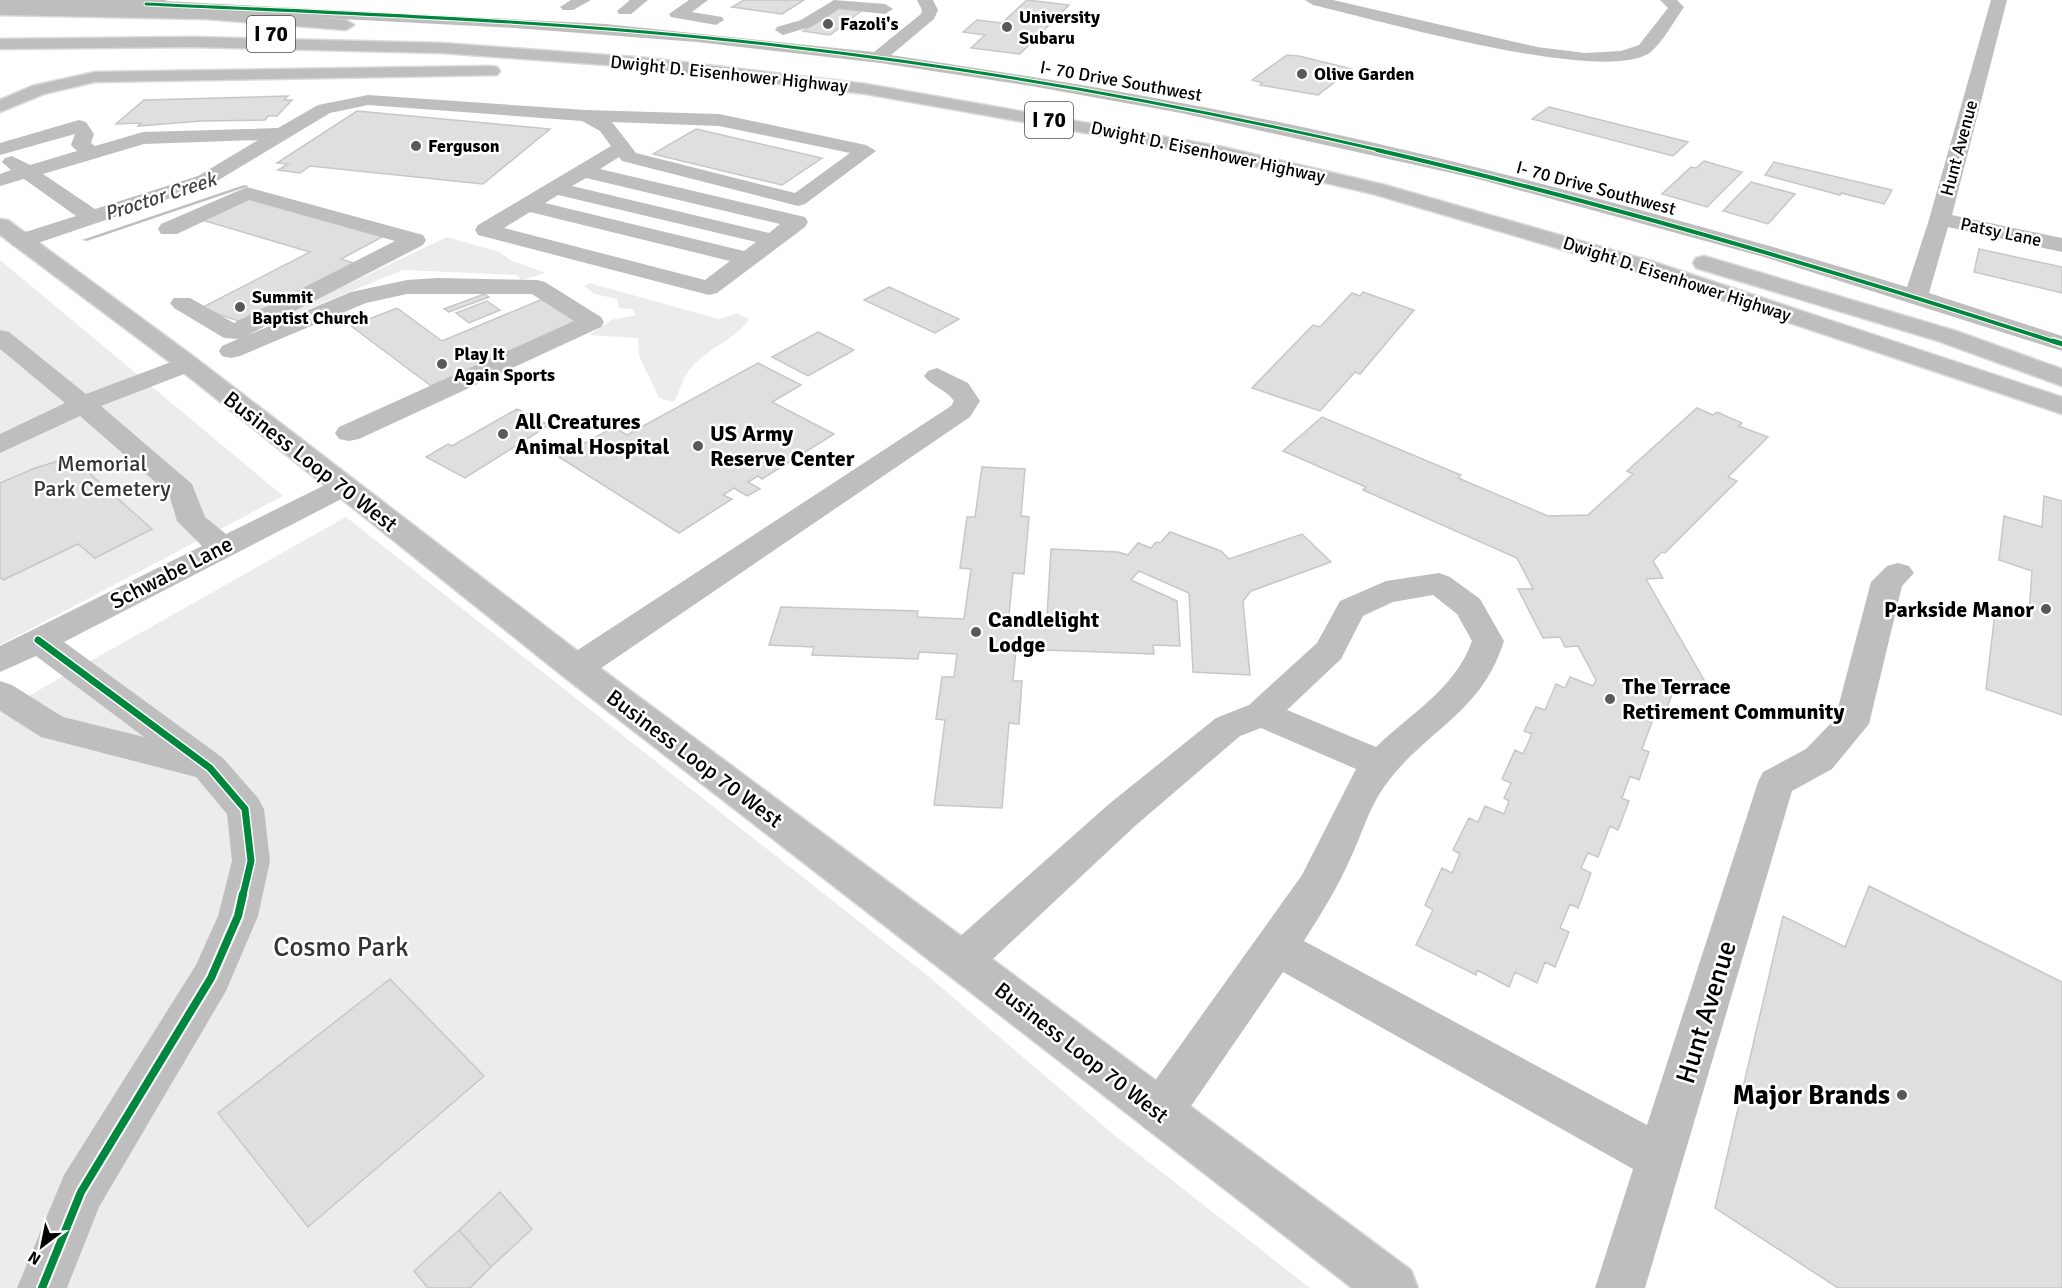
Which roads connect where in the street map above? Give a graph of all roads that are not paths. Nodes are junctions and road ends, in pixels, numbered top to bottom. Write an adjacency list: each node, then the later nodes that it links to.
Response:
1 (430, 0): 15 (main road)
2 (583, 0): 11 (main road)
3 (640, 0): 14 (main road)
4 (700, 0): 18 (main road)
5 (925, 0): 21 (main road)
6 (1313, 0): 7 (main road)
7 (1668, 0)
8 (2000, 0): 42 (main road, Hunt Avenue)
9 (0, 1): 10 (main road, I- 70 Drive Southwest)
10 (152, 2): 15 (main road, I- 70 Drive Southwest)
11 (568, 7)
12 (885, 9): 16 (main road)
13 (0, 10): 20 (main road)
14 (625, 11)
15 (407, 17): 18 (main road, I- 70 Drive Southwest)
16 (783, 30)
17 (0, 31): 20 (main road, Dwight D. Eisenhower Highway / I 70)
18 (718, 39): 21 (main road, I- 70 Drive Southwest)
19 (0, 44): 22 (main road, Dwight D. Eisenhower Highway / I 70)
20 (541, 44): 47 (main road, Dwight D. Eisenhower Highway / I 70)
21 (878, 57): 50 (main road, I- 70 Drive Southwest)
22 (771, 78): 23 (main road); 59 (main road, Dwight D. Eisenhower Highway / I 70)
23 (0, 107)
24 (586, 116): 25 (main road); 28 (main road); 28 (main road)
25 (283, 134): 27 (main road); 30 (main road)
26 (47, 135): 27 (main road); 29 (main road); 32 (main road)
27 (88, 143): 32 (main road)
28 (622, 147): 31 (main road)
29 (0, 151): 32 (main road)
30 (248, 155): 35 (main road); 36 (main road)
31 (583, 171): 37 (main road); 45 (main road)
32 (25, 172): 34 (main road); 36 (main road)
33 (148, 179): 35 (main road)
34 (0, 180)
35 (205, 180): 41 (main road)
36 (45, 186): 39 (main road)
37 (556, 188): 40 (main road); 45 (main road)
38 (89, 195): 39 (main road)
39 (69, 202): 41 (main road)
40 (528, 205): 49 (main road); 49 (main road)
41 (93, 217): 44 (main road)
42 (1940, 219): 46 (main road, Patsy Lane); 50 (main road, Hunt Avenue)
43 (169, 229): 51 (main road)
44 (11, 233): 55 (main road, Business Loop 70 West)
45 (772, 240): 49 (main road)
46 (2062, 246)
47 (1654, 248)
48 (1688, 258): 57 (main road, Dwight D. Eisenhower Highway)
49 (747, 259)
50 (1916, 296): 53 (main road, I- 70 Drive Southwest)
51 (182, 303)
52 (0, 337): 58 (main road)
53 (2062, 344)
54 (231, 351): 60 (main road)
55 (189, 364): 58 (main road); 62 (main road, Business Loop 70 West)
56 (937, 376): 67 (main road)
57 (2062, 378)
58 (83, 404): 61 (main road); 63 (main road)
59 (2062, 406)
60 (349, 432)
61 (0, 445)
62 (343, 487): 63 (main road, Schwabe Lane); 67 (main road, Business Loop 70 West)
63 (222, 547): 65 (main road, Schwabe Lane)
64 (1898, 573): 75 (main road, Hunt Avenue)
65 (38, 640): 66 (main road, Schwabe Lane); 71 (main road)
66 (0, 660)
67 (576, 668): 73 (main road, Business Loop 70 West)
68 (0, 694): 71 (main road)
69 (1261, 714): 70 (main road); 70 (main road); 73 (main road)
70 (1381, 764): 72 (main road)
71 (210, 768): 76 (main road)
72 (1275, 946): 74 (main road); 75 (main road)
73 (963, 960): 74 (main road, Business Loop 70 West)
74 (1160, 1112): 77 (main road, Business Loop 70 West)
75 (1660, 1158): 78 (main road, Hunt Avenue)
76 (42, 1288)
77 (1393, 1288)
78 (1620, 1288)

